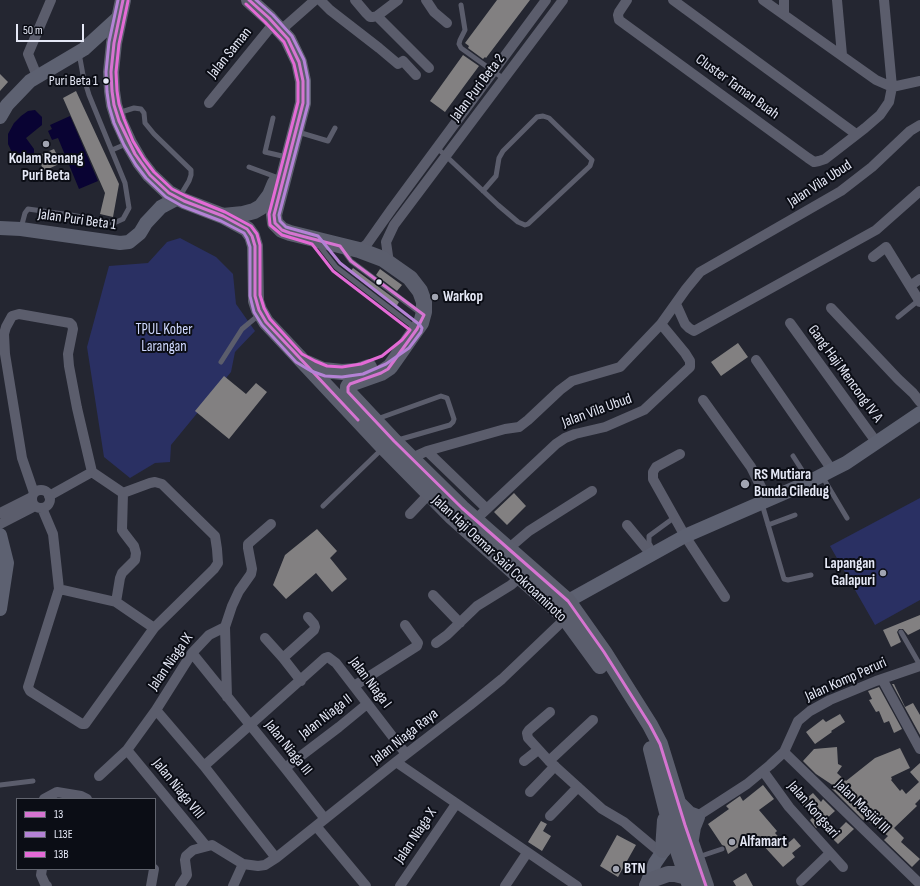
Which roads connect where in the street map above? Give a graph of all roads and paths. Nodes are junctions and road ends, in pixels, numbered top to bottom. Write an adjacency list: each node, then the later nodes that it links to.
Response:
1 (51, 0): 28 (street)
2 (123, 0): 20 (main road)
3 (315, 0): 22 (street, Jalan Saman)
4 (320, 0): 29 (street)
5 (355, 0): 19 (street)
6 (398, 0): 19 (street)
7 (426, 0): 21 (street)
8 (546, 0): 27 (street, Jalan Puri Beta 2)
9 (563, 0): 30 (street, Jalan Puri Beta 2)
10 (627, 0): 42 (street, Cluster Taman Buah)
11 (673, 0): 42 (street)
12 (763, 0): 18 (street)
13 (784, 0): 18 (street)
14 (837, 0): 25 (street)
15 (884, 0): 32 (street, Cluster Taman Buah)
16 (249, 1): 22 (main road)
17 (461, 5): 27 (lane)
18 (784, 14): 25 (street)
19 (377, 16): 26 (street)
20 (119, 17): 24 (main road); 35 (main road)
21 (447, 24)
22 (278, 26): 23 (main road); 33 (street, Jalan Saman)
23 (291, 44): 41 (main road); 46 (main road)
24 (79, 53): 28 (main road); 45 (lane)
25 (842, 55): 32 (street)
26 (429, 68)
27 (493, 71): 30 (lane); 34 (street, Jalan Puri Beta 2)
28 (39, 74): 37 (main road)
29 (416, 75)
30 (504, 79): 36 (street, Jalan Puri Beta 2)
31 (920, 81): 32 (street)
32 (892, 87): 42 (street, Cluster Taman Buah)
33 (209, 103)
34 (469, 104): 36 (street); 44 (street, Jalan Puri Beta 2)
35 (121, 111): 43 (main road); 54 (lane)
36 (480, 111): 47 (street, Jalan Puri Beta 2)
37 (0, 116)
38 (273, 118): 46 (lane)
39 (920, 125): 68 (street, Jalan Vila Ubud)
40 (335, 128): 41 (lane)
41 (296, 131): 60 (main road)
42 (856, 134)
43 (129, 143): 45 (lane); 54 (main road)
44 (437, 148): 47 (lane); 50 (street, Jalan Puri Beta 2)
45 (112, 150): 59 (lane)
46 (282, 156): 49 (main road)
47 (446, 156): 51 (lane); 52 (street, Jalan Puri Beta 2)
48 (249, 167): 49 (lane)
49 (276, 177): 55 (main road)
50 (406, 189): 52 (street); 56 (street, Jalan Puri Beta 2)
51 (483, 191): 51 (lane)
52 (417, 195): 57 (street, Jalan Puri Beta 2)
53 (919, 196): 68 (street)
54 (178, 198): 55 (main road); 59 (main road, Jalan Puri Beta 1)
55 (223, 216): 70 (main road)
56 (384, 220): 57 (street); 61 (street, Jalan Puri Beta 2)
57 (394, 225): 63 (street, Jalan Puri Beta 2)
58 (0, 228): 59 (main road, Jalan Puri Beta 1)
59 (21, 229)
60 (315, 240): 61 (main road); 71 (lane)
61 (350, 248): 63 (main road); 71 (lane)
62 (873, 257): 66 (street)
63 (384, 264): 71 (main road)
64 (920, 279): 66 (street)
65 (407, 284): 71 (lane)
66 (910, 286): 67 (street)
67 (919, 301): 72 (lane)
68 (676, 304): 74 (street, Jalan Vila Ubud)
69 (831, 308): 81 (street)
70 (261, 314): 76 (main road, Jalan Haji Oemar Said Cokroaminoto); 78 (lane)
71 (422, 316): 75 (main road)
72 (898, 317)
73 (790, 323): 84 (street, Gang Haji Mencong IV A)
74 (661, 324): 86 (street, Jalan Vila Ubud); 101 (street, Jalan Vila Ubud)
75 (406, 344): 76 (main road); 79 (main road)
76 (299, 358): 79 (main road, Jalan Haji Oemar Said Cokroaminoto)
77 (756, 360): 91 (street)
78 (221, 362)
79 (345, 398): 83 (main road, Jalan Haji Oemar Said Cokroaminoto)
80 (703, 400): 96 (street)
81 (920, 402)
82 (920, 414): 84 (main road)
83 (366, 420): 85 (main road, Jalan Haji Oemar Said Cokroaminoto); 85 (lane)
84 (877, 442): 91 (main road)
85 (389, 445): 89 (main road, Jalan Haji Oemar Said Cokroaminoto); 98 (lane)
86 (427, 451): 89 (street, Jalan Vila Ubud); 101 (street)
87 (680, 454): 103 (street)
88 (793, 456): 91 (lane)
89 (405, 461): 94 (main road, Jalan Haji Oemar Said Cokroaminoto); 101 (main road, Jalan Haji Oemar Said Cokroaminoto)
90 (92, 472): 93 (street); 95 (street); 97 (street)
91 (821, 476): 96 (main road); 104 (lane)
92 (592, 490): 111 (street)
93 (123, 493): 118 (street); 125 (street)
94 (429, 494): 100 (street); 114 (main road, Jalan Haji Oemar Said Cokroaminoto)
95 (49, 496): 97 (street); 97 (street)
96 (764, 500): 108 (lane); 110 (main road)
97 (36, 501): 99 (street); 105 (street); 115 (street)
98 (323, 506)
99 (0, 513)
100 (410, 514)
101 (481, 514): 111 (main road, Jalan Haji Oemar Said Cokroaminoto)
102 (795, 515): 108 (lane)
103 (675, 518): 110 (street); 112 (lane)
104 (847, 518)
105 (0, 524)
106 (271, 524): 124 (street)
107 (627, 525): 112 (street)
108 (768, 525): 113 (lane)
109 (0, 535): 119 (main road)
110 (686, 536): 112 (main road); 117 (street)
111 (508, 549): 120 (main road, Jalan Haji Oemar Said Cokroaminoto)
112 (653, 554): 120 (main road)
113 (811, 575)
114 (520, 577): 120 (main road, Jalan Haji Oemar Said Cokroaminoto); 122 (street)
115 (59, 589): 118 (street); 125 (street)
116 (433, 594): 122 (street)
117 (725, 597)
118 (116, 602): 125 (street)
119 (0, 609)
120 (566, 610): 145 (street, Jalan Niaga Raya); 160 (main road, Jalan Haji Oemar Said Cokroaminoto)
121 (308, 617): 130 (street)
122 (460, 623): 128 (street)
123 (405, 625): 134 (street)
124 (225, 627): 129 (street, Jalan Niaga IX); 135 (street)
125 (154, 628)
126 (901, 632): 131 (lane)
127 (265, 638): 130 (street)
128 (436, 643)
129 (192, 653): 135 (street, Jalan Niaga III); 137 (street, Jalan Niaga IX)
130 (283, 658): 133 (street)
131 (920, 665): 132 (street, Jalan Komp Peruri)
132 (882, 679): 141 (street); 144 (street, Jalan Komp Peruri)
133 (301, 681): 134 (street, Jalan Niaga I); 140 (street, Jalan Niaga I)
134 (354, 686): 136 (street, Jalan Niaga I)
135 (227, 697): 140 (street, Jalan Niaga III)
136 (367, 704): 145 (street, Jalan Niaga I); 150 (street, Jalan Niaga II)
137 (156, 710): 142 (street, Jalan Niaga IX); 149 (street)
138 (550, 712): 143 (street)
139 (593, 720): 148 (street)
140 (250, 726): 149 (street, Jalan Niaga I); 150 (street, Jalan Niaga III)
141 (920, 749)
142 (126, 750): 152 (street, Jalan Niaga IX); 166 (street, Jalan Niaga VIII)
143 (538, 750): 147 (street); 148 (street)
144 (784, 752): 151 (street, Jalan Komp Peruri); 179 (street, Jalan Masjid III)
145 (406, 754): 146 (street, Jalan Niaga Raya)
146 (396, 762): 159 (street); 162 (street, Jalan Niaga Raya)
147 (524, 762)
148 (552, 763): 155 (street); 156 (street)
149 (204, 766): 172 (street)
150 (285, 768): 162 (street, Jalan Niaga III)
151 (762, 772): 164 (street, Jalan Komp Peruri); 170 (street, Jalan Kongsari)
152 (100, 776)
153 (33, 781): 154 (lane)
154 (0, 785)
155 (578, 787): 161 (street); 168 (street)
156 (530, 792)
157 (46, 798): 158 (street)
158 (85, 798)
159 (456, 804): 169 (street); 180 (street, Jalan Niaga X)
160 (672, 805): 164 (main road, Jalan Haji Oemar Said Cokroaminoto); 165 (main road, Jalan Haji Oemar Said Cokroaminoto); 168 (main road)
161 (550, 816)
162 (324, 819): 163 (street, Jalan Niaga Raya)
163 (316, 826): 172 (street, Jalan Niaga Raya); 185 (street)
164 (691, 827): 165 (main road); 171 (main road, Jalan Haji Oemar Said Cokroaminoto)
165 (673, 836): 168 (main road); 178 (main road, Jalan Haji Oemar Said Cokroaminoto)
166 (206, 846): 173 (street); 183 (street)
167 (722, 849): 171 (lane)
168 (662, 851): 188 (main road)
169 (527, 853): 186 (street); 187 (street)
170 (830, 853): 174 (street, Jalan Kongsari); 177 (street)
171 (697, 857): 189 (main road, Jalan Haji Oemar Said Cokroaminoto)
172 (276, 858): 173 (street, Jalan Niaga Raya)
173 (243, 864): 184 (street)
174 (843, 867)
175 (42, 870): 181 (street)
176 (154, 870): 182 (street)
177 (802, 881)
178 (688, 882): 188 (main road)
179 (920, 884)
180 (404, 885)
181 (47, 886)
182 (151, 886)
183 (180, 886)
184 (233, 886)
185 (366, 886)
186 (505, 886)
187 (577, 886)
188 (646, 886)
189 (706, 886)

